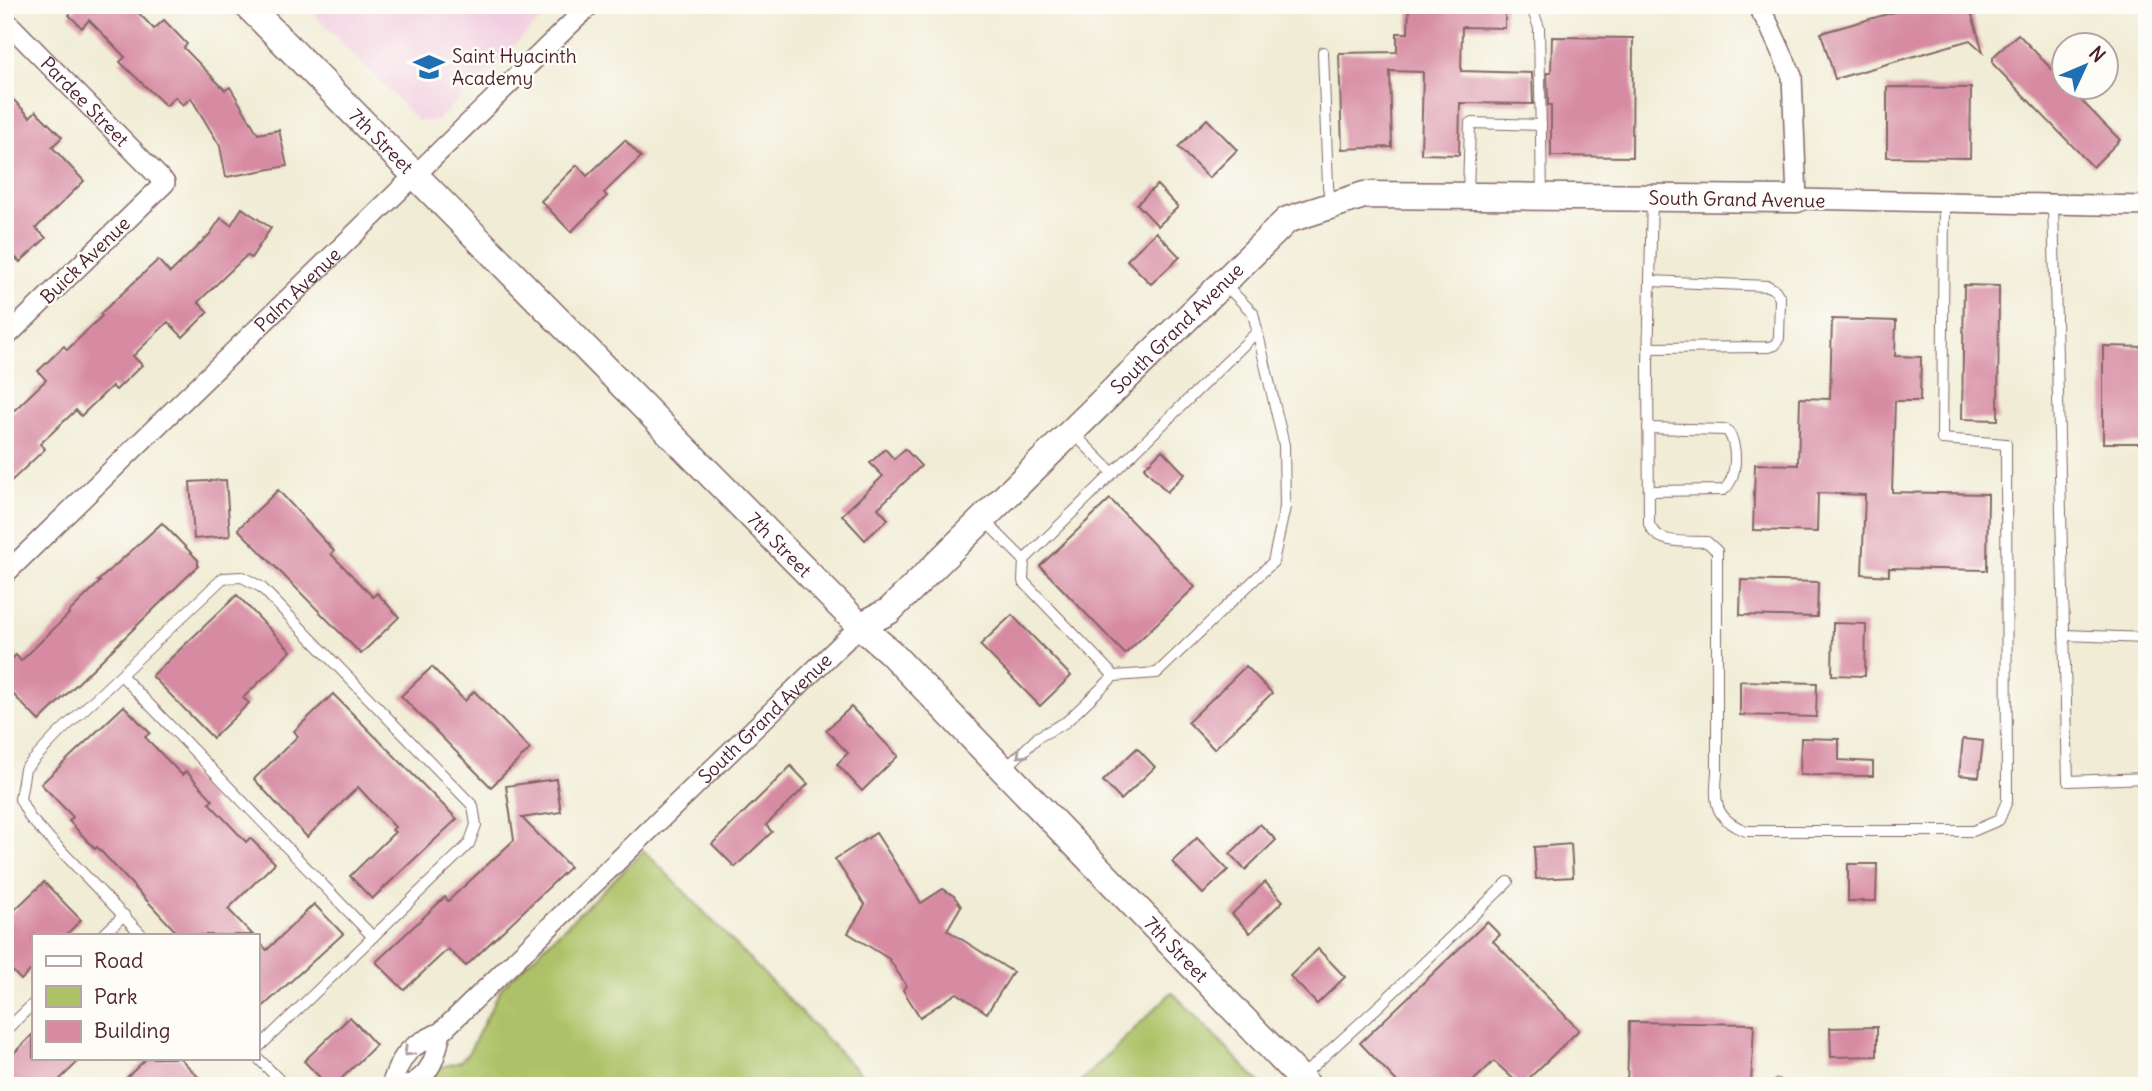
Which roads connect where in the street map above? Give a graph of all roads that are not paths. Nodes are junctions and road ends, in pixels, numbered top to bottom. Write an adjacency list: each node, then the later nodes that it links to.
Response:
1 (247, 5): 8 (street, 7th Street)
2 (590, 5): 8 (street, Palm Avenue)
3 (1531, 5): 7 (lane)
4 (1757, 5): 13 (street)
5 (5, 20): 9 (street, Pardee Street)
6 (1323, 52): 16 (lane)
7 (1542, 125): 10 (lane); 11 (lane)
8 (414, 174): 29 (street, Palm Avenue); 30 (street, 7th Street)
9 (165, 183): 21 (street, Buick Avenue)
10 (1468, 196): 11 (street, South Grand Avenue); 16 (street, South Grand Avenue)
11 (1542, 197): 12 (street, South Grand Avenue)
12 (1652, 198): 13 (street, South Grand Avenue); 18 (lane)
13 (1797, 199): 14 (street, South Grand Avenue)
14 (1944, 202): 15 (street, South Grand Avenue); 26 (lane)
15 (2053, 205): 17 (street, South Grand Avenue); 31 (lane)
16 (1331, 206): 19 (street, South Grand Avenue)
17 (2147, 206)
18 (1650, 281): 22 (lane); 22 (lane)
19 (1224, 283): 20 (lane); 24 (street, South Grand Avenue)
20 (1257, 332): 25 (lane); 34 (lane)
21 (5, 338)
22 (1648, 348): 23 (lane)
23 (1648, 428): 26 (lane); 26 (lane)
24 (1072, 432): 25 (lane); 27 (street, South Grand Avenue)
25 (1113, 473): 28 (lane)
26 (1649, 491)
27 (983, 519): 28 (lane); 30 (street, South Grand Avenue)
28 (1024, 560): 34 (lane)
29 (5, 574)
30 (860, 626): 35 (street, 7th Street); 44 (street, South Grand Avenue)
31 (2064, 635): 32 (lane); 36 (lane)
32 (2147, 638)
33 (121, 674): 38 (lane); 41 (lane); 41 (lane)
34 (1114, 676): 35 (lane, one-way to 35)
35 (1003, 770): 47 (street, 7th Street)
36 (2147, 778)
37 (1508, 882): 47 (lane)
38 (124, 915): 39 (lane); 40 (lane)
39 (104, 934)
40 (141, 934)
41 (373, 937): 45 (lane)
42 (32, 1005): 43 (lane)
43 (5, 1031)
44 (441, 1032): 49 (street, South Grand Avenue, one-way to 49); 50 (street)
45 (259, 1047)
46 (259, 1059): 48 (lane)
47 (1304, 1082)
48 (285, 1086)
49 (391, 1086)
50 (407, 1086)

